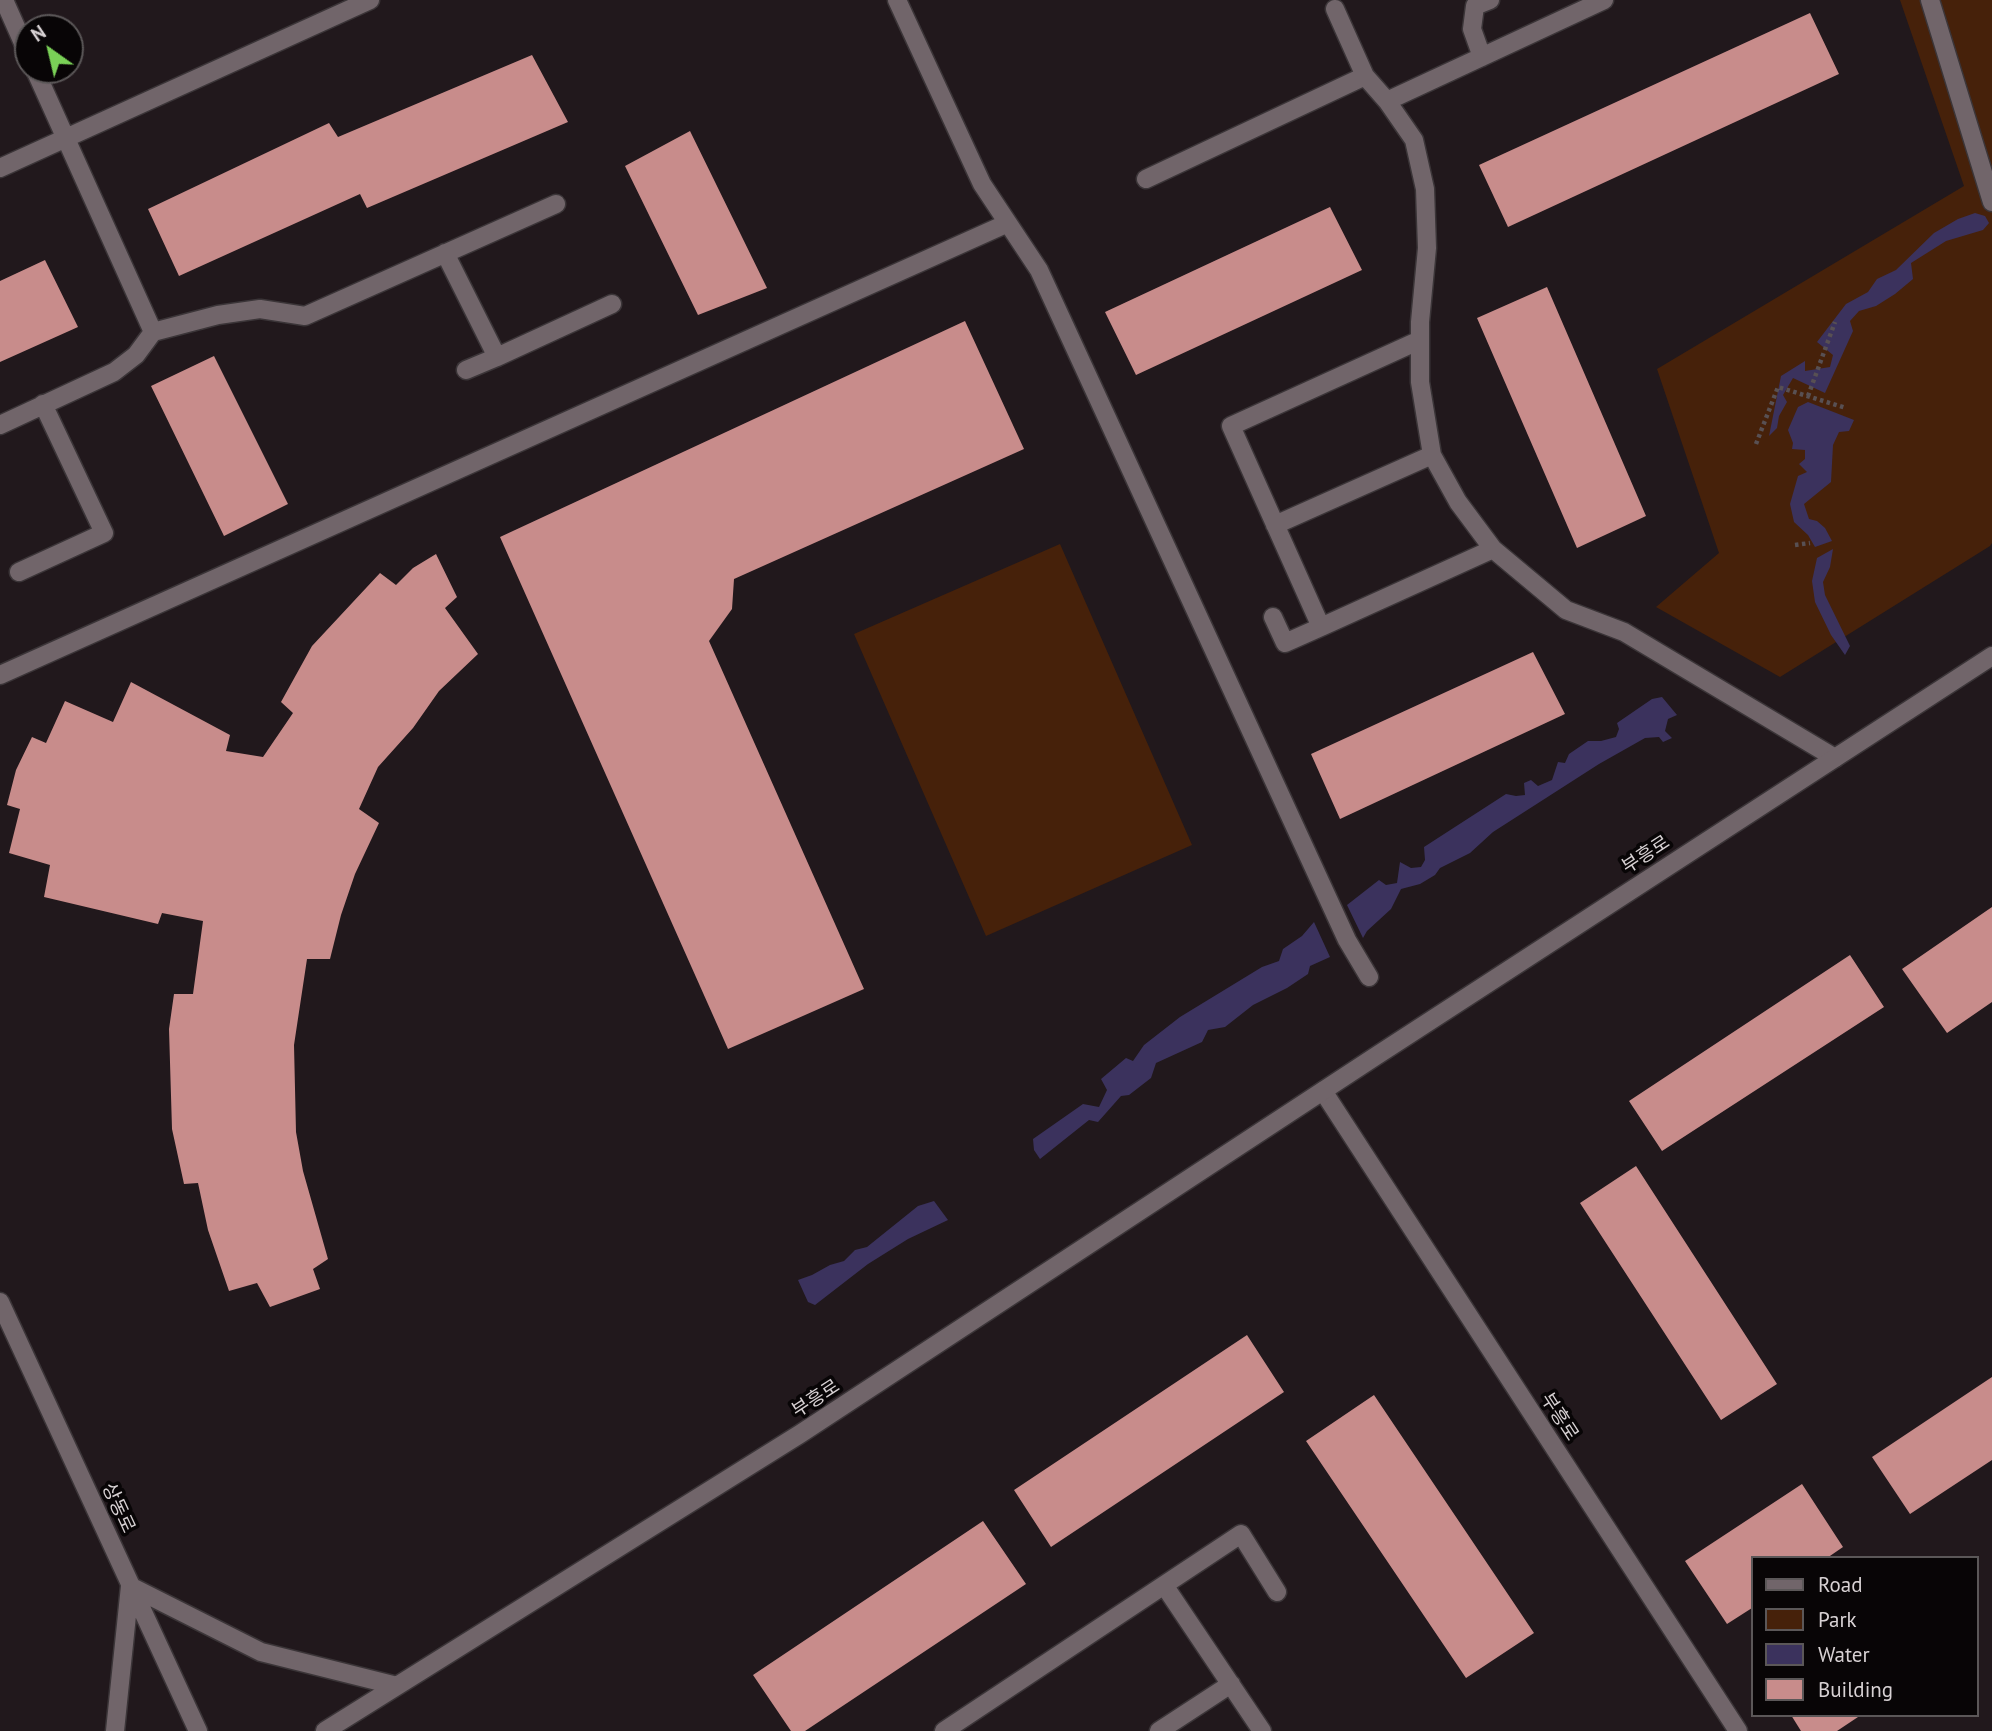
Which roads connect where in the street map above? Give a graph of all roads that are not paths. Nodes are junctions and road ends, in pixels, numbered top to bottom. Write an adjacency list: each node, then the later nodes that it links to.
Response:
1 (4, 0): 8 (street)
2 (370, 0): 13 (street)
3 (897, 0): 18 (street)
4 (1489, 0): 9 (street)
5 (1604, 0): 9 (street)
6 (1930, 0): 16 (street)
7 (1335, 9): 10 (street)
8 (14, 22)
9 (1482, 57): 12 (street)
10 (1366, 76): 12 (street); 15 (street)
11 (41, 84): 13 (street)
12 (1387, 101): 22 (street)
13 (66, 138): 14 (street); 21 (street)
14 (0, 167)
15 (1146, 178)
16 (1992, 202)
17 (556, 204): 19 (street)
18 (1008, 223): 34 (street); 36 (street)
19 (445, 253): 21 (street); 23 (street)
20 (612, 304): 23 (street)
21 (153, 332): 25 (street)
22 (1420, 341): 27 (street); 28 (street)
23 (497, 357): 24 (street)
24 (466, 370)
25 (43, 404): 26 (street); 30 (street)
26 (0, 425)
27 (1432, 455): 28 (street); 29 (street)
28 (1275, 525): 32 (street)
29 (1493, 549): 32 (street); 35 (street)
30 (19, 572)
31 (1273, 617): 32 (street)
32 (1321, 627)
33 (1992, 656): 35 (street, 부흥로)
34 (0, 675)
35 (1835, 758): 37 (street, 부흥로)
36 (1369, 977)
37 (1323, 1091): 43 (street, 부흥로); 50 (street, 부흥로)
38 (0, 1302): 40 (street, 상동로)
39 (1164, 1585): 41 (street); 42 (street); 47 (street)
40 (130, 1586): 43 (street); 44 (street); 45 (street, 상동로)
41 (1277, 1592)
42 (1231, 1684): 48 (street); 49 (street)
43 (397, 1686): 46 (street, 부흥로)
44 (115, 1731)
45 (198, 1731)
46 (325, 1731)
47 (944, 1731)
48 (1159, 1731)
49 (1262, 1731)
50 (1738, 1731)

